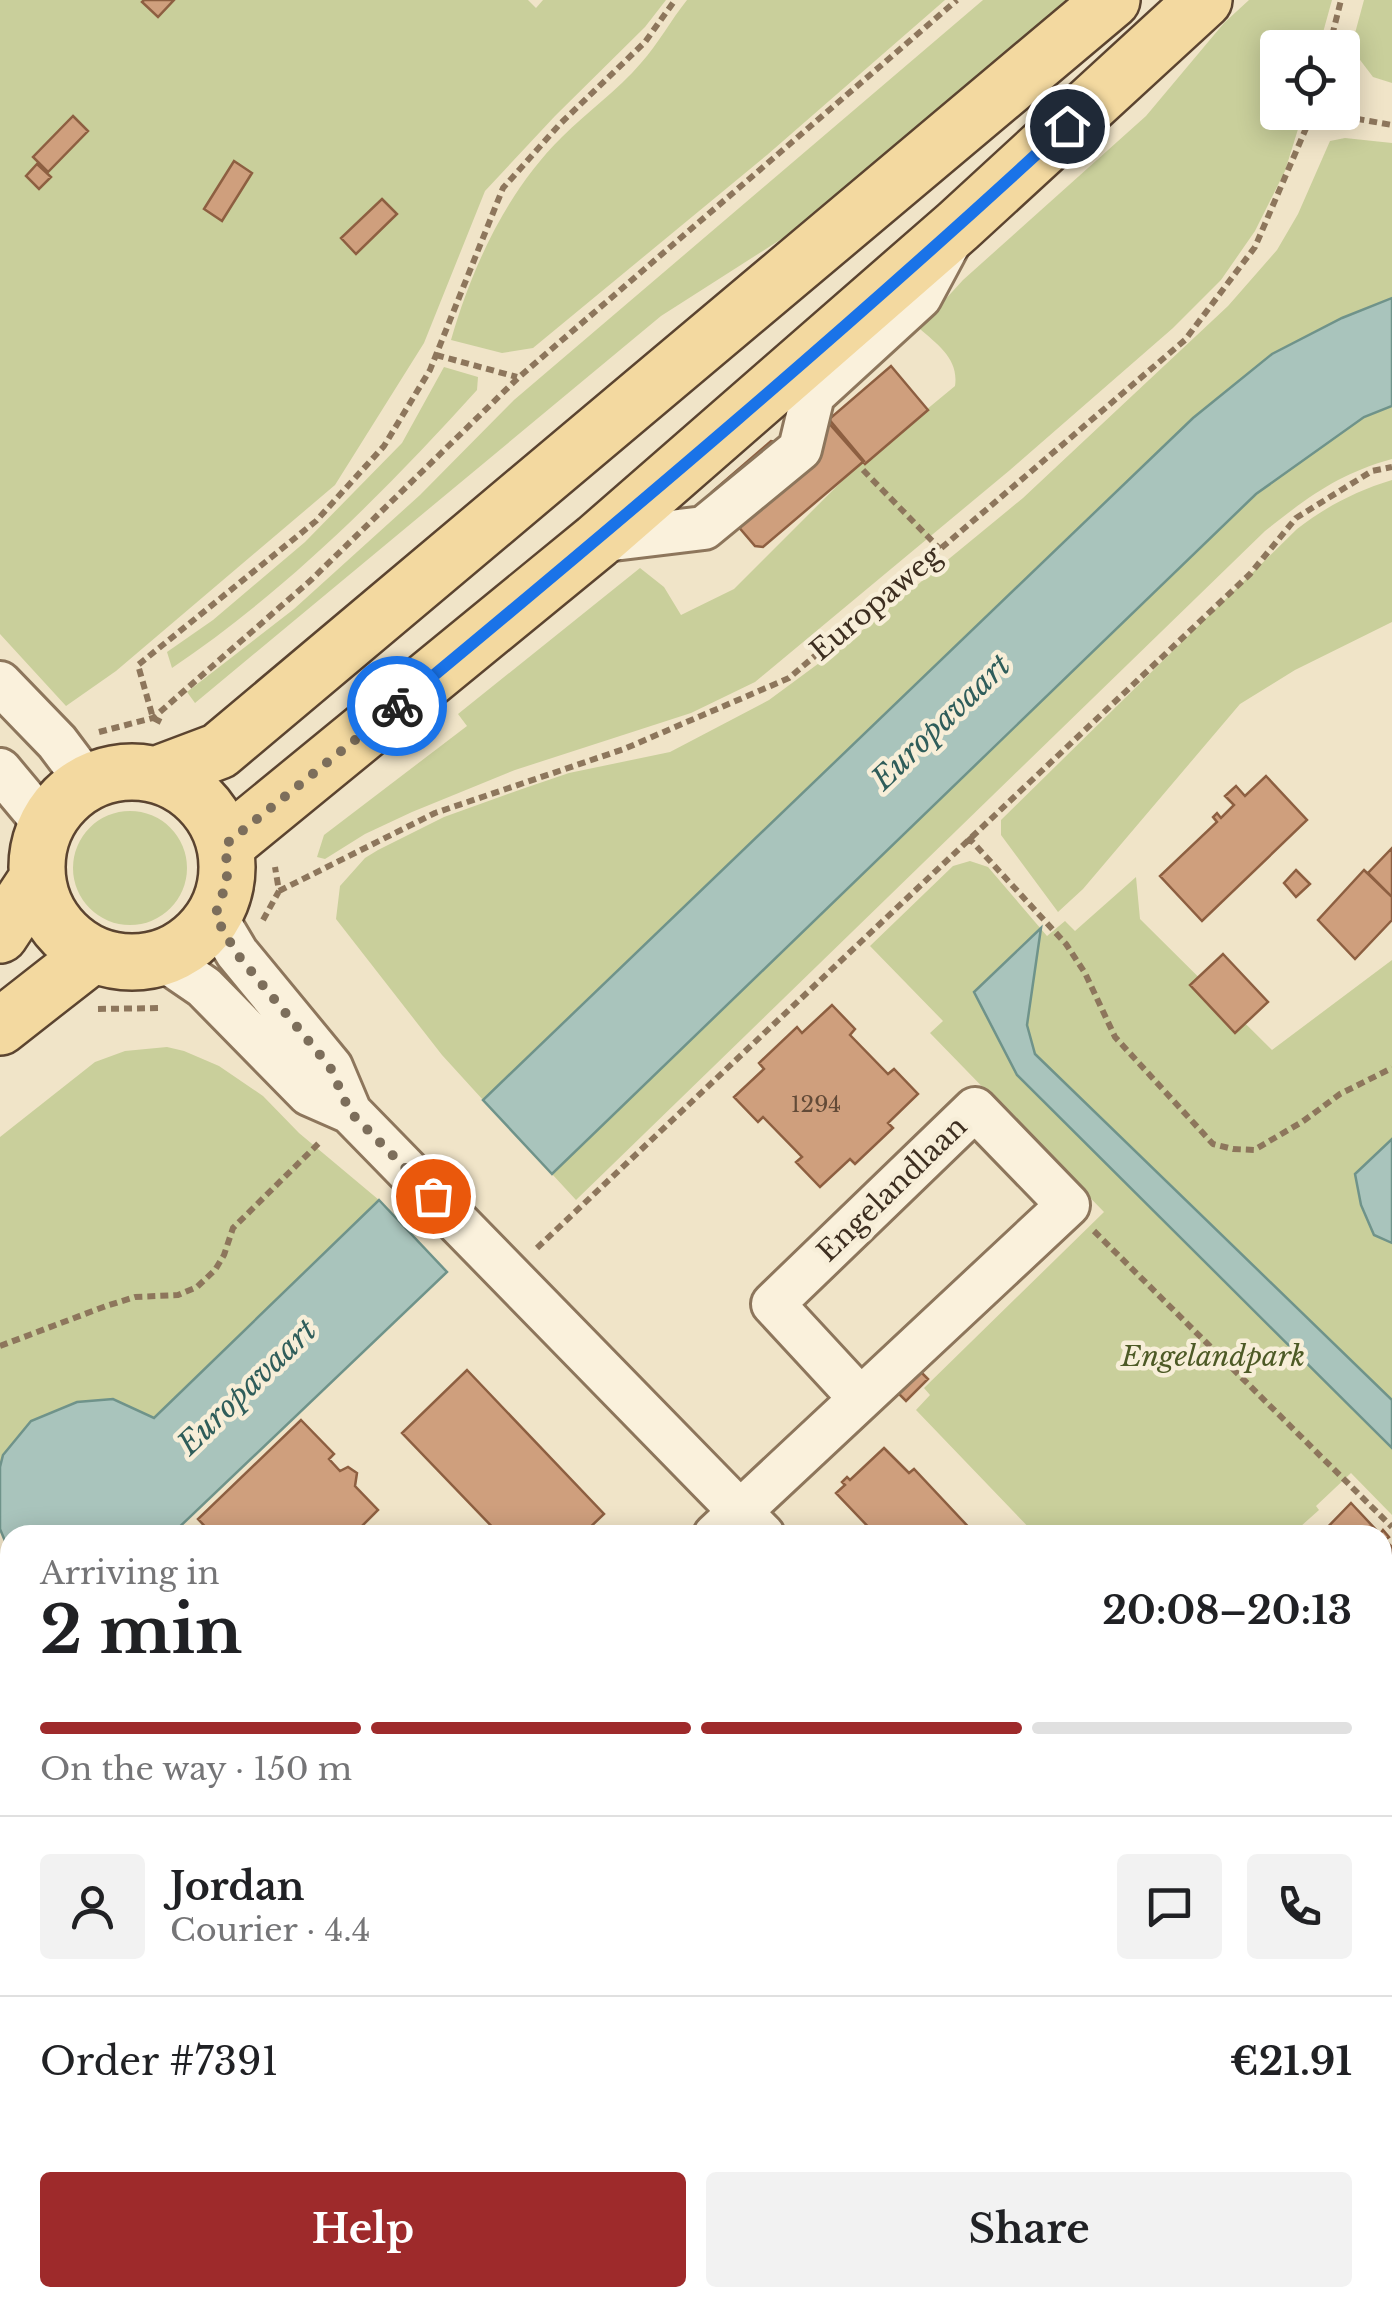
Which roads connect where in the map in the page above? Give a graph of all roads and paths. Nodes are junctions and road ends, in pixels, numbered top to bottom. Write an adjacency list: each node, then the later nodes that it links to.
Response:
1 (675, 0): 10 (path)
2 (957, 0): 11 (path)
3 (1112, 0): 17 (main road)
4 (1204, 0): 21 (main road)
5 (1341, 0): 6 (path)
6 (1334, 30)
7 (1360, 120): 8 (path)
8 (1392, 125)
9 (1308, 130): 14 (path, Europaweg)
10 (436, 355): 11 (path); 11 (path)
11 (518, 378)
12 (1392, 466): 20 (path)
13 (864, 470): 14 (path)
14 (940, 549): 23 (path, Europaweg)
15 (0, 683): 18 (street)
16 (0, 770): 19 (street)
17 (158, 774): 18 (main road); 21 (main road)
18 (87, 782): 19 (main road)
19 (46, 824): 22 (main road)
20 (968, 837): 29 (path); 32 (path)
21 (226, 844): 24 (main road)
22 (36, 879): 25 (main road); 26 (main road)
23 (279, 891)
24 (215, 916): 27 (main road); 30 (street)
25 (0, 934)
26 (92, 954): 27 (main road); 28 (main road)
27 (163, 958): 30 (street)
28 (0, 1027)
29 (1392, 1068)
30 (350, 1112): 32 (street); 33 (path)
31 (1068, 1205): 34 (street); 34 (street, Engelandlaan); 37 (path)
32 (510, 1274): 35 (street)
33 (0, 1346)
34 (859, 1397): 36 (street)
35 (738, 1525)
36 (742, 1525)
37 (1391, 1525)

